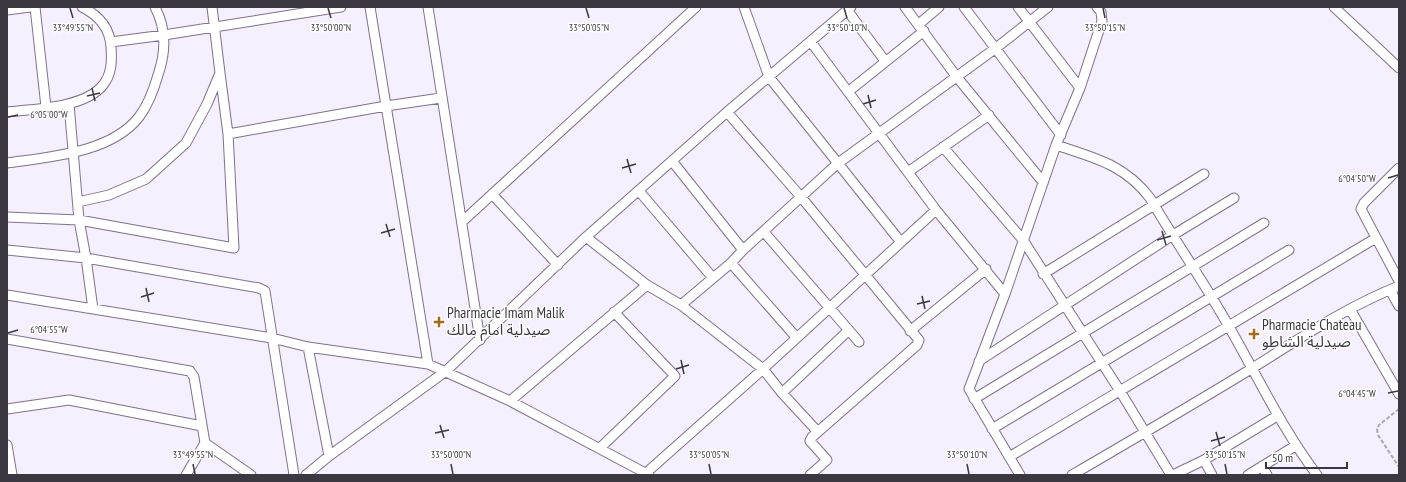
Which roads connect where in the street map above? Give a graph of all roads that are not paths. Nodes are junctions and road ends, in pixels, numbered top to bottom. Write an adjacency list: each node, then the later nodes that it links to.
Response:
1 (30, 7): 19 (street)
2 (35, 7): 37 (street)
3 (82, 7): 24 (street)
4 (155, 7): 23 (street)
5 (212, 7): 21 (street)
6 (341, 7): 21 (street)
7 (370, 7): 36 (street)
8 (428, 7): 34 (street)
9 (696, 7): 55 (street)
10 (744, 7): 31 (street)
11 (905, 7): 22 (street)
12 (939, 7): 22 (street)
13 (964, 7): 26 (street)
14 (1018, 7): 20 (street)
15 (1048, 7): 20 (street)
16 (1097, 7): 32 (street)
17 (1334, 7): 28 (street)
18 (849, 8): 25 (street); 27 (street)
19 (7, 10)
20 (1030, 22): 26 (street); 32 (street)
21 (214, 27): 23 (street); 29 (street)
22 (922, 27): 27 (street); 30 (street)
23 (164, 35): 24 (street); 46 (street)
24 (111, 42): 35 (street)
25 (811, 42): 31 (street); 33 (street)
26 (996, 48): 30 (street); 43 (street)
27 (885, 62): 33 (street)
28 (1399, 68)
29 (220, 73): 42 (street); 58 (street)
30 (956, 76): 40 (street); 41 (street)
31 (769, 77): 39 (street); 49 (street)
32 (1080, 88): 43 (street)
33 (849, 90): 41 (street)
34 (441, 98): 36 (street); 63 (street)
35 (69, 104): 37 (street); 46 (street)
36 (386, 106): 42 (street); 107 (street)
37 (46, 107): 38 (street)
38 (7, 112)
39 (727, 112): 47 (street); 56 (street)
40 (989, 115): 45 (street); 53 (street)
41 (880, 132): 49 (street); 51 (street)
42 (228, 134): 62 (street)
43 (1061, 134): 44 (street)
44 (1056, 145): 53 (street); 59 (street)
45 (943, 147): 51 (street); 69 (street)
46 (73, 154): 48 (street); 58 (street)
47 (672, 161): 54 (street); 72 (street)
48 (7, 163)
49 (838, 164): 56 (street); 70 (street)
50 (1399, 168): 68 (street)
51 (908, 172): 60 (street)
52 (1204, 174): 59 (street)
53 (1043, 182): 69 (street)
54 (639, 191): 67 (street); 81 (street)
55 (492, 194): 63 (street); 76 (street)
56 (801, 197): 65 (street); 79 (street)
57 (1234, 198): 66 (street)
58 (78, 202): 62 (street)
59 (1154, 205): 66 (street); 80 (street)
60 (936, 210): 70 (street); 78 (street)
61 (7, 217): 62 (street)
62 (79, 220): 74 (street)
63 (463, 220): 102 (street)
64 (1264, 223): 77 (street)
65 (764, 232): 72 (street); 91 (street)
66 (1173, 235): 77 (street); 89 (street)
67 (586, 238): 76 (street); 83 (street)
68 (1376, 238): 82 (street); 95 (street)
69 (1023, 240): 80 (street); 85 (street)
70 (900, 241): 79 (street)
71 (7, 250): 74 (street)
72 (743, 250): 75 (street)
73 (1289, 250): 87 (street)
74 (86, 258): 92 (street); 100 (street)
75 (731, 263): 81 (street); 99 (street)
76 (558, 265): 102 (street)
77 (1192, 266): 87 (street); 98 (street)
78 (986, 268): 85 (street); 97 (street)
79 (864, 274): 91 (street); 97 (street)
80 (1043, 274): 89 (street)
81 (713, 278): 88 (street)
82 (1399, 281)
83 (647, 285): 88 (street); 94 (street)
84 (1395, 288): 90 (street); 93 (street)
85 (1005, 294): 105 (street)
86 (7, 295): 92 (street)
87 (1211, 297): 95 (street); 106 (street)
88 (681, 305): 108 (street)
89 (1064, 306): 98 (street); 105 (street)
90 (1399, 306)
91 (830, 308): 96 (street); 99 (street)
92 (93, 309): 100 (street)
93 (1350, 309): 109 (street); 113 (street)
94 (614, 312): 115 (street); 125 (street)
95 (1228, 326): 109 (street); 111 (street)
96 (849, 330): 103 (street); 112 (street)
97 (910, 330): 120 (street)
98 (1082, 333): 106 (street); 114 (street)
99 (796, 337): 108 (street)
100 (272, 338): 104 (street); 134 (street)
101 (7, 339): 118 (street)
102 (480, 340): 110 (street)
103 (859, 342)
104 (308, 347): 107 (street); 126 (street)
105 (979, 361): 114 (street)
106 (1102, 363): 111 (street); 119 (street)
107 (428, 364): 110 (street)
108 (763, 369): 112 (street); 130 (street)
109 (1251, 369): 117 (street); 121 (street)
110 (446, 371): 115 (street); 126 (street)
111 (1120, 391): 121 (street); 127 (street)
112 (782, 393): 120 (street)
113 (1399, 394)
114 (974, 398): 119 (street)
115 (510, 401): 125 (street)
116 (7, 409): 118 (street)
117 (1277, 416): 124 (street); 128 (street)
118 (202, 426): 122 (street)
119 (992, 429): 127 (street)
120 (818, 432): 136 (street)
121 (1146, 432): 138 (street); 139 (street)
122 (205, 443): 132 (street); 133 (street)
123 (7, 445): 131 (street)
124 (1295, 446): 129 (street); 143 (street)
125 (600, 448): 130 (street)
126 (329, 456): 135 (street)
127 (1009, 457): 137 (street)
128 (1204, 460): 139 (street); 140 (street)
129 (1262, 466): 141 (street); 142 (street)
130 (647, 474)
131 (12, 475)
132 (186, 475)
133 (250, 475)
134 (294, 475)
135 (306, 475)
136 (810, 475)
137 (1020, 475)
138 (1072, 475)
139 (1172, 475)
140 (1212, 475)
141 (1248, 475)
142 (1267, 475)
143 (1317, 475)

